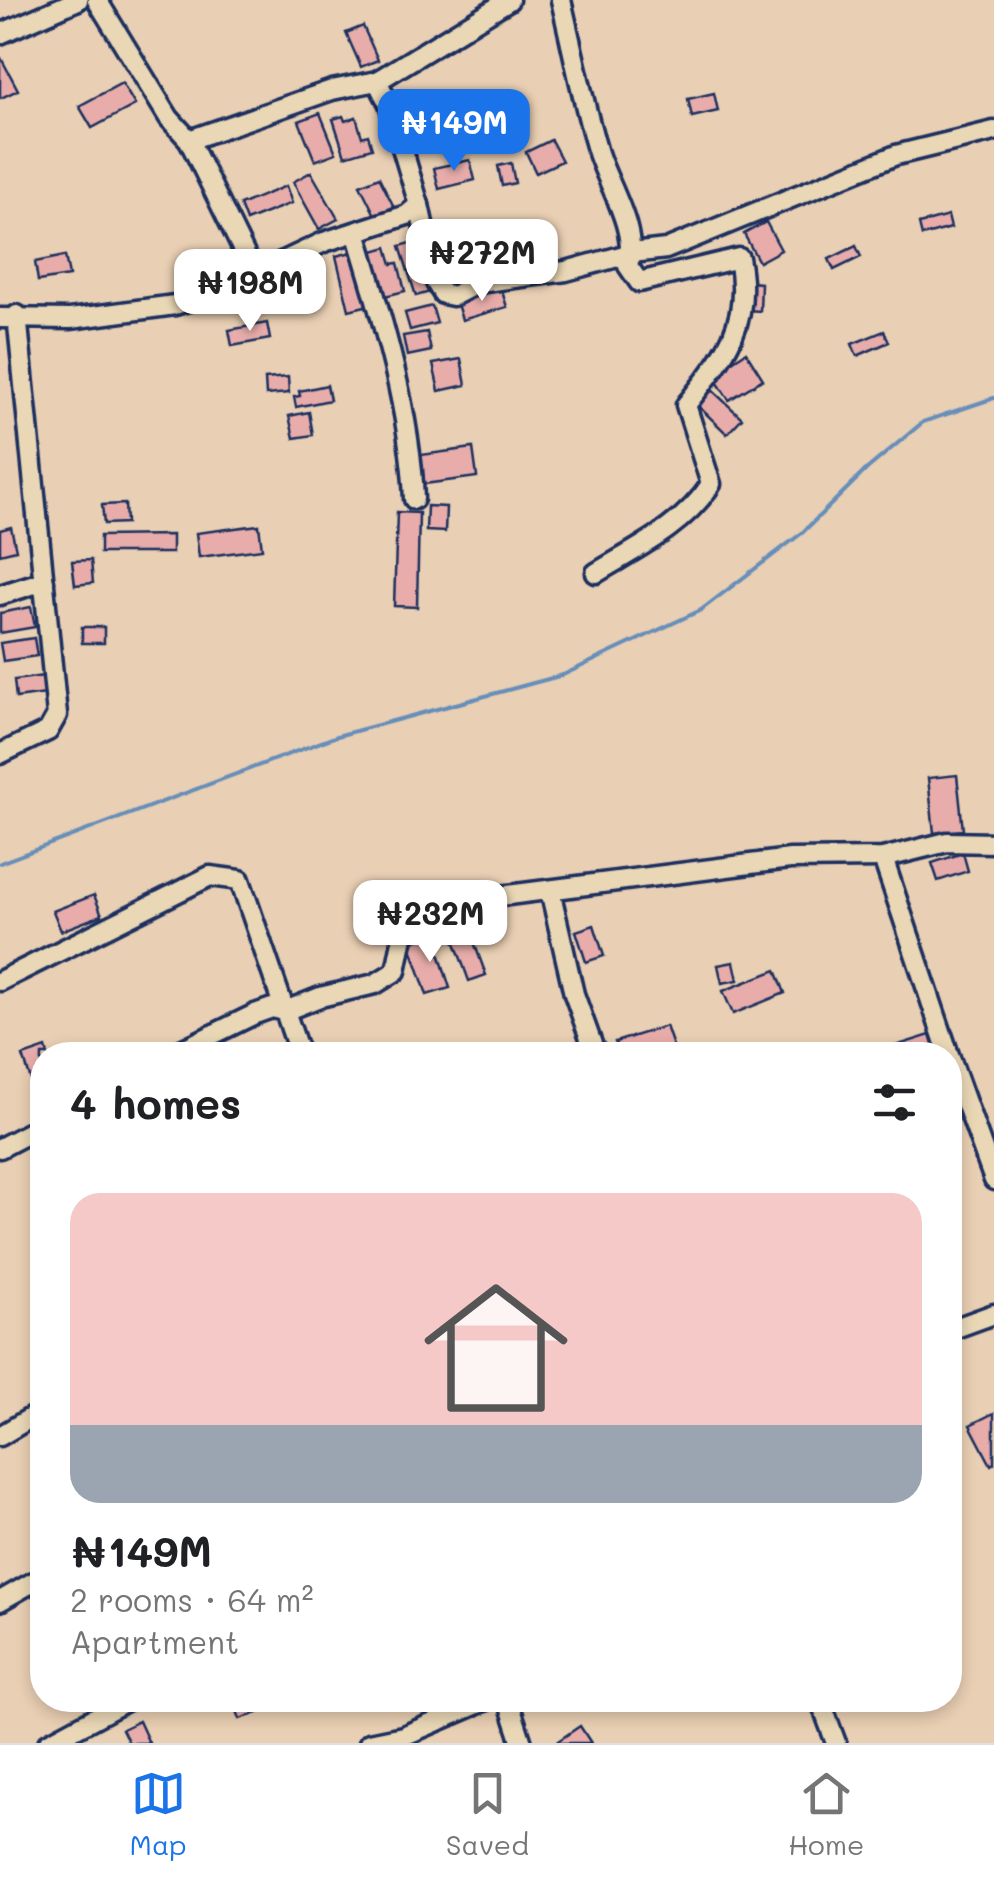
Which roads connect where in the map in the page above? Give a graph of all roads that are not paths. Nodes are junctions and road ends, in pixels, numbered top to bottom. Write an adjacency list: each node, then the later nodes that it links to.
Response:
1 (78, 0): 5 (street)
2 (97, 0): 8 (street)
3 (509, 0): 6 (street)
4 (561, 0): 11 (street)
5 (0, 34)
6 (377, 81): 8 (street); 9 (street)
7 (994, 131): 11 (street)
8 (189, 140): 12 (street)
9 (418, 205): 10 (street); 11 (street)
10 (356, 232): 12 (street); 14 (street)
11 (632, 253): 15 (street)
12 (256, 276): 13 (street)
13 (9, 317): 16 (street)
14 (414, 499)
15 (596, 574)
16 (44, 581): 17 (street); 18 (street)
17 (0, 595)
18 (0, 754)
19 (994, 843): 20 (street)
20 (883, 858): 21 (street); 27 (street)
21 (550, 890): 23 (street); 26 (street)
22 (0, 981): 23 (street)
23 (284, 1011): 24 (street); 25 (street)
24 (197, 1042)
25 (295, 1042)
26 (591, 1042)
27 (945, 1042)
28 (962, 1090): 31 (street)
29 (30, 1132): 30 (street)
30 (0, 1148)
31 (994, 1180)
32 (994, 1314): 33 (street)
33 (962, 1326)
34 (30, 1418): 35 (street)
35 (0, 1436)
36 (30, 1584): 37 (street)
37 (0, 1601)
38 (106, 1712): 42 (street)
39 (460, 1712): 43 (street)
40 (512, 1712): 44 (street)
41 (824, 1712): 45 (street)
42 (48, 1743)
43 (369, 1743)
44 (522, 1743)
45 (836, 1743)

